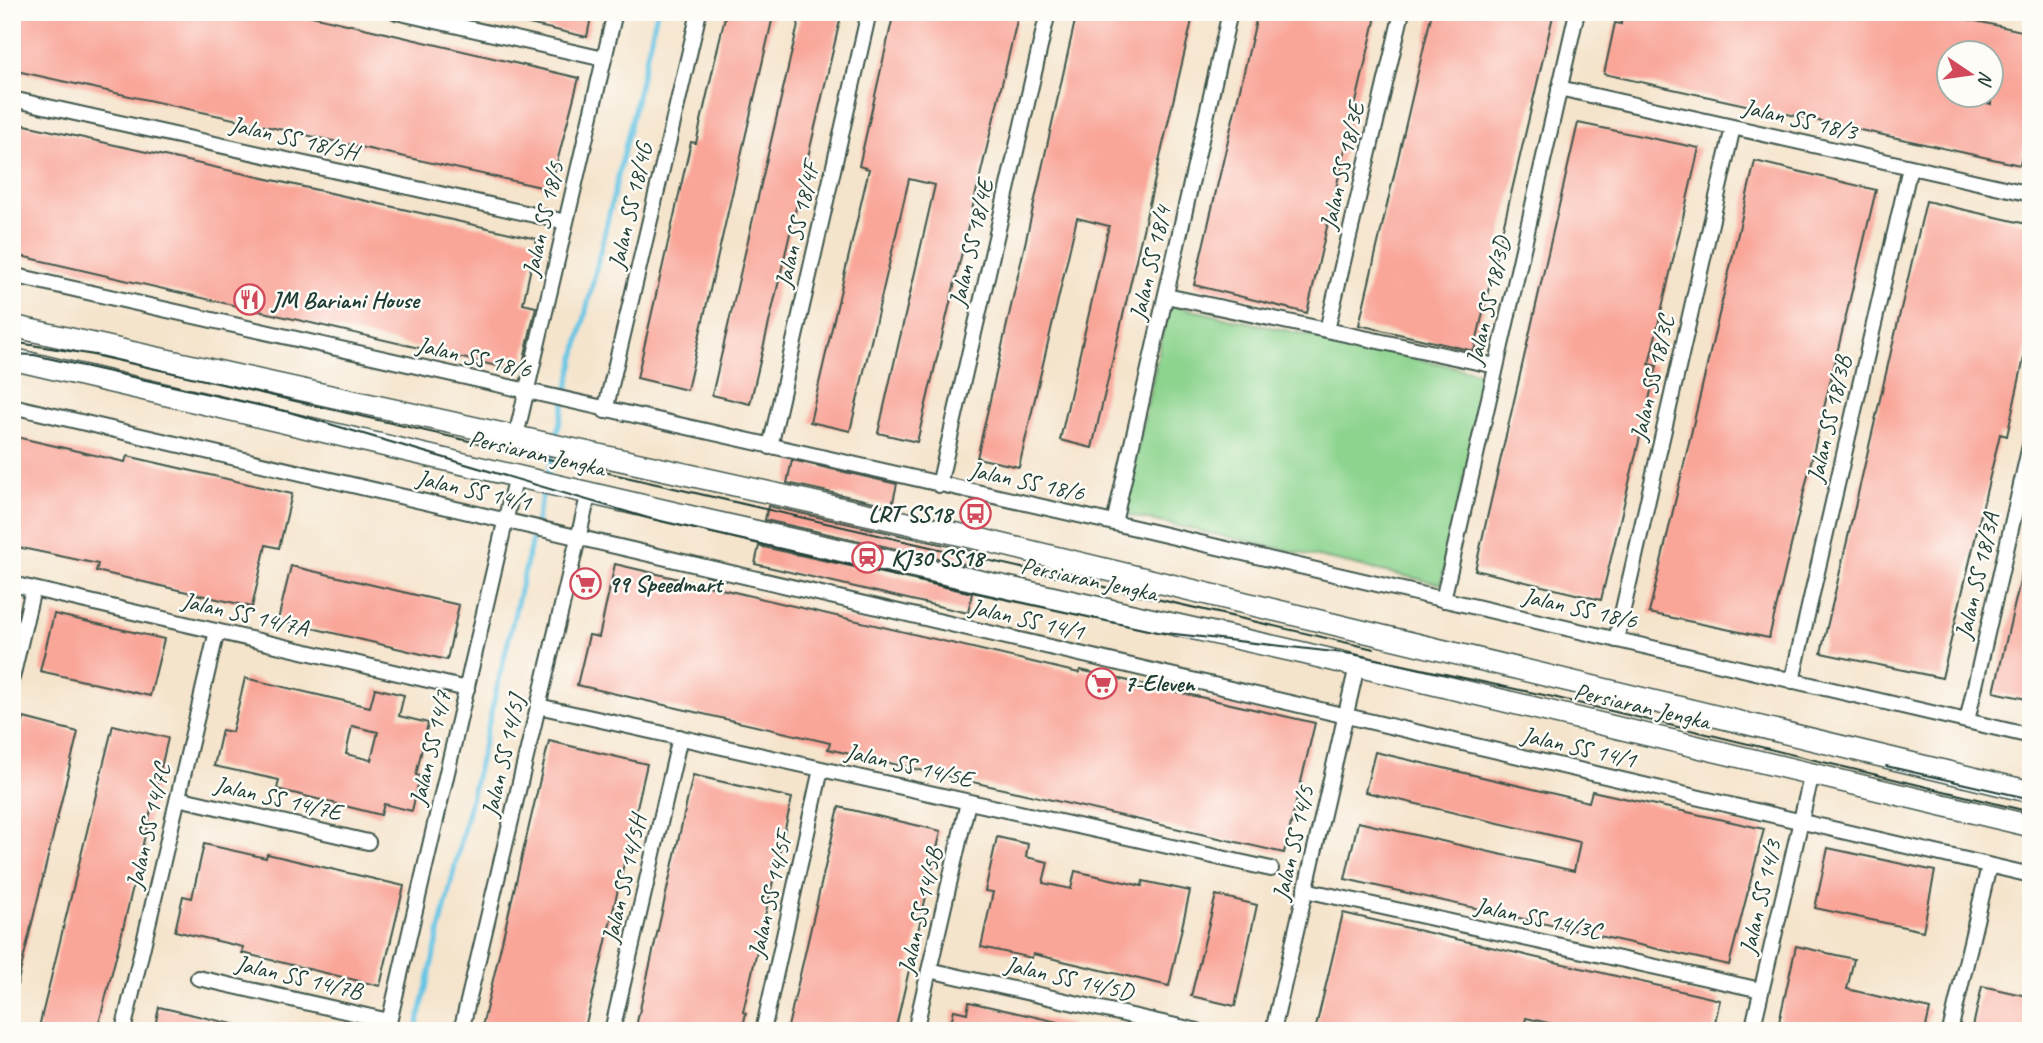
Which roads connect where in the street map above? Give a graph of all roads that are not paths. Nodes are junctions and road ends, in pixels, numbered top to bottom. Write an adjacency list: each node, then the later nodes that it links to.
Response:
1 (396, 12): 9 (street)
2 (615, 12): 9 (street, Jalan SS 18/5)
3 (699, 12): 24 (street, Jalan SS 18/4G)
4 (869, 12): 27 (street, Jalan SS 18/4F)
5 (1048, 12): 29 (street, Jalan SS 18/4E)
6 (1230, 12): 17 (street, Jalan SS 18/4)
7 (1402, 12): 19 (street, Jalan SS 18/3E)
8 (1577, 12): 10 (street, Jalan SS 18/3D)
9 (604, 60): 15 (street, Jalan SS 18/5)
10 (1559, 88): 12 (street, Jalan SS 18/3); 21 (street, Jalan SS 18/3D)
11 (12, 99): 15 (street, Jalan SS 18/5H)
12 (1733, 127): 13 (street, Jalan SS 18/3); 38 (street, Jalan SS 18/3C)
13 (1910, 167): 14 (street, Jalan SS 18/3); 41 (street, Jalan SS 18/3B)
14 (2031, 194)
15 (566, 222): 22 (street, Jalan SS 18/5)
16 (12, 275): 22 (street, Jalan SS 18/6)
17 (1166, 296): 19 (street); 32 (street, Jalan SS 18/4)
18 (12, 326): 25 (main road, Persiaran Jengka)
19 (1327, 330): 21 (street)
20 (12, 359): 28 (main road, Persiaran Jengka)
21 (1496, 366): 36 (street, Jalan SS 18/3D)
22 (526, 393): 24 (street, Jalan SS 18/6); 25 (street, Jalan SS 18/5)
23 (12, 406): 31 (street, Jalan SS 14/1)
24 (605, 411): 27 (street, Jalan SS 18/6)
25 (516, 436): 48 (main road, Persiaran Jengka)
26 (2031, 441): 45 (street, Jalan SS 18/3A)
27 (770, 447): 29 (street, Jalan SS 18/6)
28 (516, 475): 30 (main road, Persiaran Jengka); 31 (street, Jalan SS 14/7)
29 (939, 485): 32 (street, Jalan SS 18/6)
30 (589, 492): 33 (street, Jalan SS 14/5J); 39 (main road, Persiaran Jengka)
31 (506, 521): 33 (street, Jalan SS 14/1); 42 (street, Jalan SS 14/7)
32 (1114, 523): 36 (street, Jalan SS 18/6)
33 (578, 538): 43 (street, Jalan SS 14/5J); 44 (street, Jalan SS 14/1)
34 (12, 584): 35 (street, Jalan SS 14/7A)
35 (33, 589): 37 (street, Jalan SS 14/7A); 40 (street)
36 (1443, 600): 38 (street, Jalan SS 18/6)
37 (217, 631): 42 (street, Jalan SS 14/7A); 52 (street, Jalan SS 14/7C)
38 (1616, 640): 41 (street, Jalan SS 18/6)
39 (1357, 666): 44 (street, Jalan SS 14/5); 50 (main road, Persiaran Jengka)
40 (12, 678)
41 (1792, 681): 45 (street, Jalan SS 18/6)
42 (467, 689): 64 (street, Jalan SS 14/7)
43 (538, 706): 47 (street, Jalan SS 14/5E); 66 (street, Jalan SS 14/5J)
44 (1345, 716): 54 (street, Jalan SS 14/1); 60 (street, Jalan SS 14/5)
45 (1967, 721): 46 (street, Jalan SS 18/6)
46 (2031, 736)
47 (680, 737): 49 (street, Jalan SS 14/5E); 67 (street, Jalan SS 14/5H)
48 (1818, 741): 50 (main road); 51 (main road, Persiaran Jengka)
49 (821, 769): 53 (street, Jalan SS 14/5E); 68 (street, Jalan SS 14/5F)
50 (1812, 773): 54 (street, Jalan SS 14/3); 55 (main road, Persiaran Jengka)
51 (2031, 792)
52 (178, 798): 56 (street, Jalan SS 14/7E); 65 (street, Jalan SS 14/7C)
53 (968, 802): 58 (street, Jalan SS 14/5E); 61 (street, Jalan SS 14/5B)
54 (1801, 822): 57 (street, Jalan SS 14/1); 63 (street, Jalan SS 14/3)
55 (2031, 826)
56 (368, 842)
57 (1989, 866): 59 (street, Jalan SS 14/1); 73 (street)
58 (1271, 869)
59 (2031, 875)
60 (1305, 890): 63 (street, Jalan SS 14/3C); 71 (street, Jalan SS 14/5)
61 (929, 971): 69 (street, Jalan SS 14/5B); 70 (street, Jalan SS 14/5D)
62 (198, 978): 64 (street, Jalan SS 14/7B)
63 (1762, 990): 72 (street, Jalan SS 14/3)
64 (388, 1026)
65 (123, 1031)
66 (461, 1031)
67 (612, 1031)
68 (763, 1031)
69 (915, 1031)
70 (1198, 1031)
71 (1273, 1031)
72 (1752, 1031)
73 (1950, 1031)

